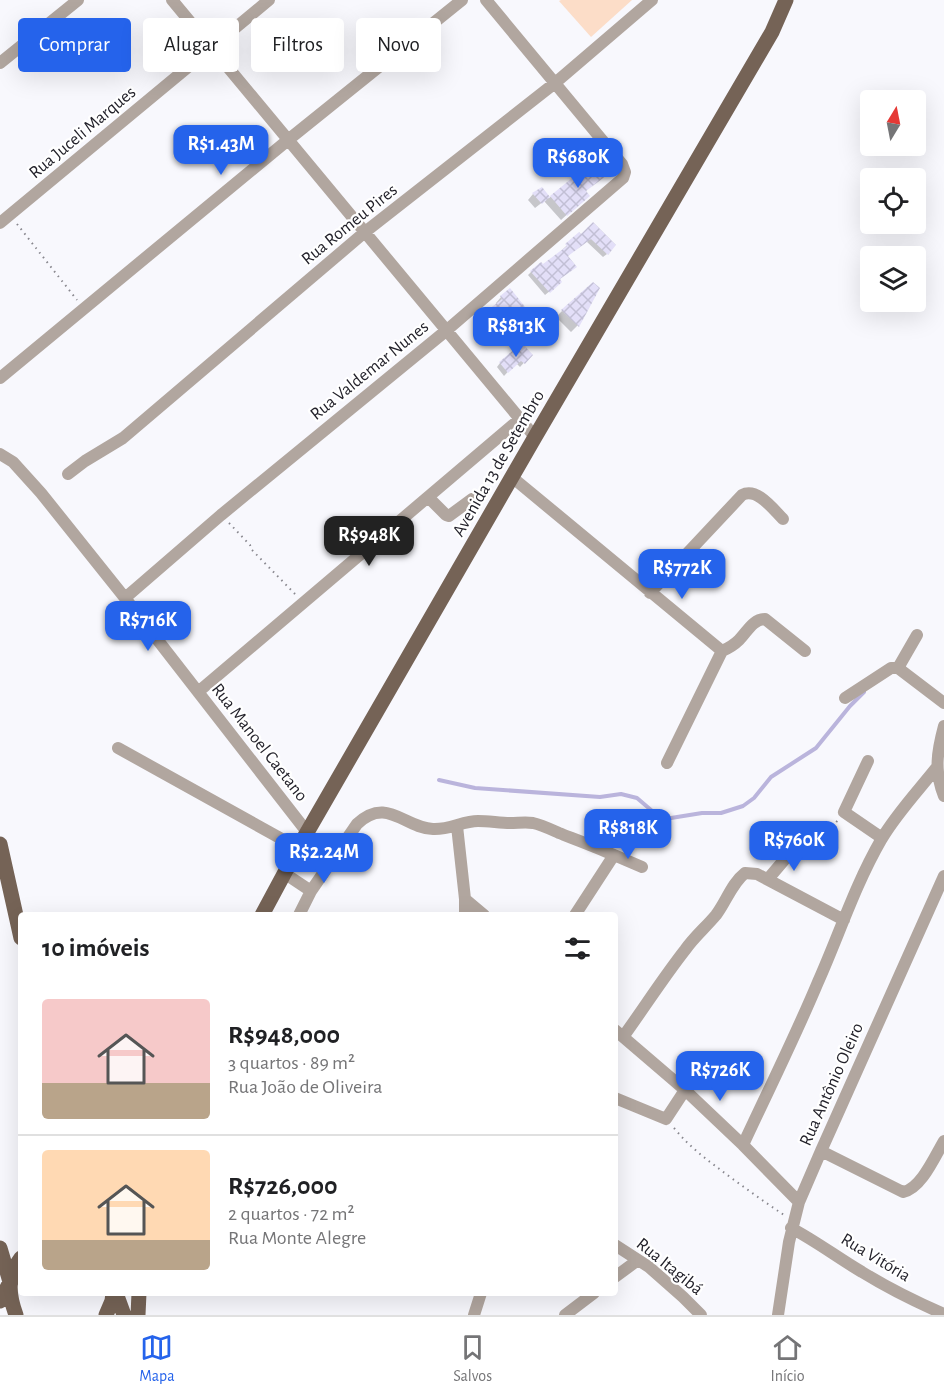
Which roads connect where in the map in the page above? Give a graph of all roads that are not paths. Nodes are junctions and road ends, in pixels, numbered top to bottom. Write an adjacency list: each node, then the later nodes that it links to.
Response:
1 (78, 0): 10 (street)
2 (172, 0): 8 (street)
3 (269, 0): 9 (street, Rua Juceli Marques)
4 (462, 0): 14 (street)
5 (486, 0): 13 (street)
6 (652, 0): 13 (street, Rua Romeu Pires)
7 (786, 0): 20 (main road, Avenida 13 de Setembro)
8 (187, 18)
9 (239, 25)
10 (0, 63)
11 (183, 72): 15 (street, Rua Juceli Marques)
12 (232, 72): 14 (street)
13 (555, 83): 16 (street, Rua Romeu Pires); 17 (street, Rua Valdemar Nunes)
14 (288, 140): 16 (street); 18 (street)
15 (5, 219)
16 (365, 232): 17 (street); 22 (street, Rua Romeu Pires)
17 (447, 330): 19 (street); 28 (street, Rua Valdemar Nunes)
18 (0, 378)
19 (520, 419): 20 (street); 24 (street)
20 (535, 437): 23 (main road, Avenida 13 de Setembro)
21 (0, 454): 28 (street, Rua Manoel Caetano)
22 (68, 474)
23 (513, 478): 27 (street); 43 (main road, Avenida 13 de Setembro)
24 (428, 497): 25 (street); 33 (street)
25 (472, 499)
26 (783, 519): 27 (street)
27 (650, 593): 30 (street)
28 (125, 598): 33 (street, Rua Manoel Caetano)
29 (917, 635): 32 (street)
30 (722, 651): 31 (street); 39 (street)
31 (805, 651)
32 (898, 668): 34 (street); 35 (street)
33 (198, 692): 43 (street, Rua Manoel Caetano)
34 (845, 698)
35 (944, 703)
36 (944, 726): 40 (street)
37 (118, 748): 47 (street)
38 (868, 761): 44 (street)
39 (667, 763)
40 (937, 767): 41 (street); 44 (street)
41 (944, 796)
42 (457, 826): 48 (street); 53 (street); 54 (street)
43 (307, 832): 47 (main road, Avenida 13 de Setembro)
44 (882, 838): 60 (street)
45 (0, 844): 61 (main road)
46 (796, 846): 52 (street)
47 (298, 848): 50 (main road, Avenida 13 de Setembro)
48 (614, 855): 49 (street); 59 (street)
49 (642, 867)
50 (284, 873): 53 (street); 55 (main road, Avenida 13 de Setembro)
51 (944, 876): 67 (street, Rua Antônio Oleiro)
52 (768, 879): 60 (street); 62 (street)
53 (311, 891): 56 (street)
54 (465, 899): 57 (street); 58 (street)
55 (264, 912)
56 (300, 912)
57 (465, 912)
58 (480, 912)
59 (577, 912)
60 (844, 920): 66 (street)
61 (18, 925)
62 (619, 1034): 63 (street)
63 (685, 1090): 64 (street); 66 (street)
64 (618, 1099)
65 (944, 1141): 67 (street)
66 (743, 1145): 68 (street)
67 (821, 1150): 68 (street, Rua Antônio Oleiro)
68 (799, 1202): 69 (street, Rua Antônio Oleiro)
69 (792, 1225): 82 (street, Rua Vitória); 90 (street, Rua Antônio Oleiro)
70 (618, 1247): 72 (street, Rua Itagibá)
71 (0, 1248): 75 (main road)
72 (638, 1260): 74 (street); 89 (street, Rua Itagibá)
73 (18, 1262): 75 (main road)
74 (618, 1275)
75 (10, 1282): 81 (main road); 83 (main road)
76 (113, 1296): 84 (main road)
77 (115, 1296): 85 (main road)
78 (139, 1296): 86 (main road)
79 (480, 1296): 87 (street)
80 (590, 1296): 88 (street)
81 (0, 1301)
82 (944, 1314)
83 (16, 1315)
84 (106, 1315)
85 (124, 1315)
86 (138, 1315)
87 (474, 1315)
88 (566, 1315)
89 (701, 1315)
90 (778, 1315)

